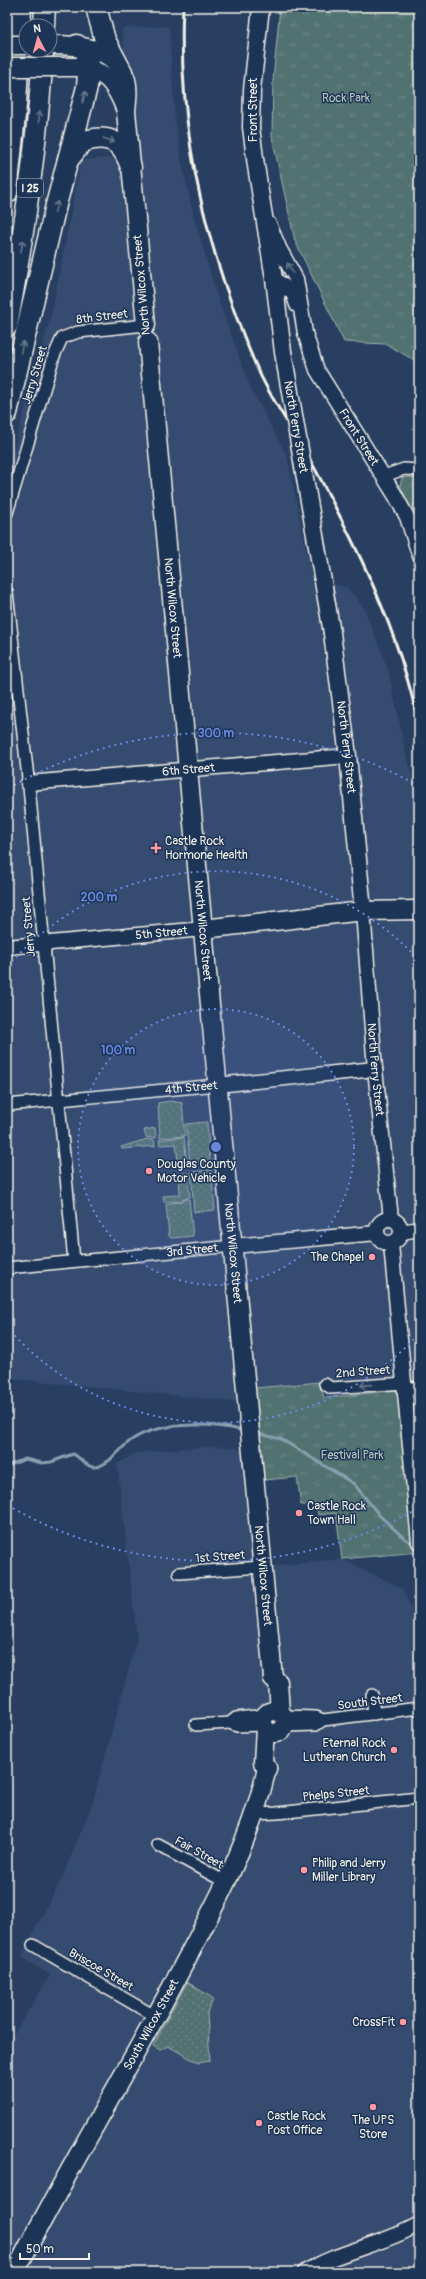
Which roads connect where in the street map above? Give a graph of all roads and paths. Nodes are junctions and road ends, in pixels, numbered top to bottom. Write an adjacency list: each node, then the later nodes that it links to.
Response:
1 (21, 7): 16 (highway, I 25)
2 (45, 7): 5 (highway)
3 (261, 7): 17 (main road, Front Street)
4 (97, 11): 9 (highway); 12 (highway)
5 (44, 18)
6 (7, 45): 7 (main road, bridge)
7 (18, 45)
8 (58, 48): 9 (main road)
9 (84, 57): 11 (main road, bridge); 12 (main road, North Wilcox Street); 13 (main road, North Wilcox Street); 14 (highway, one-way to 9)
10 (42, 58): 20 (highway, I 25, one-way to 10)
11 (7, 67)
12 (122, 72): 13 (main road, North Wilcox Street)
13 (126, 111): 15 (main road, North Wilcox Street)
14 (67, 162): 15 (highway, one-way to 15); 23 (highway, one-way to 14)
15 (131, 167): 21 (main road, North Wilcox Street)
16 (7, 193)
17 (264, 213): 18 (main road, Front Street); 19 (street, Front Street, one-way to 17)
18 (274, 279): 19 (street, Front Street); 29 (main road, North Perry Street, bridge)
19 (302, 318): 25 (street, Front Street)
20 (7, 326)
21 (147, 333): 22 (street, 8th Street); 30 (main road, North Wilcox Street)
22 (62, 338): 26 (street, Jerry Street)
23 (7, 413)
24 (419, 470): 25 (street)
25 (384, 476): 27 (street, Front Street)
26 (7, 513)
27 (419, 554)
28 (7, 592): 31 (street, Jerry Street)
29 (348, 756): 30 (street, 6th Street); 34 (main road, North Perry Street)
30 (188, 770): 31 (street, 6th Street); 35 (main road, North Wilcox Street)
31 (28, 783): 36 (street, Jerry Street)
32 (419, 898): 34 (main road, 5th Street)
33 (419, 910): 34 (main road, 5th Street)
34 (363, 912): 35 (main road, 5th Street); 38 (street, North Perry Street)
35 (203, 928): 36 (street, 5th Street); 39 (main road, North Wilcox Street)
36 (44, 944): 37 (street, 5th Street); 40 (street, Jerry Street)
37 (7, 947)
38 (375, 1069): 39 (street, 4th Street); 42 (street, North Perry Street)
39 (217, 1084): 40 (street, 4th Street); 47 (main road, North Wilcox Street)
40 (58, 1100): 41 (street, 4th Street); 48 (street, Jerry Street)
41 (7, 1105)
42 (391, 1219): 44 (street); 45 (street)
43 (419, 1229): 44 (street)
44 (402, 1232): 46 (street)
45 (377, 1233): 46 (street); 47 (street, 3rd Street)
46 (391, 1244): 51 (street)
47 (232, 1246): 48 (street, 3rd Street); 54 (main road, North Wilcox Street)
48 (74, 1261): 49 (street, 3rd Street)
49 (7, 1268)
50 (325, 1384): 51 (street, 2nd Street, one-way to 50)
51 (405, 1386): 52 (street, 2nd Street); 53 (street)
52 (419, 1387)
53 (419, 1542)
54 (262, 1567): 55 (street, 1st Street); 59 (main road, North Wilcox Street)
55 (179, 1573)
56 (372, 1695): 58 (street)
57 (419, 1708): 58 (street, South Street)
58 (374, 1714): 59 (street, South Street)
59 (274, 1721): 60 (street, South Street); 62 (main road, South Wilcox Street)
60 (196, 1725)
61 (419, 1798): 62 (street, Phelps Street)
62 (255, 1814): 64 (main road, South Wilcox Street)
63 (158, 1845): 64 (street, Fair Street)
64 (226, 1883): 66 (main road, South Wilcox Street)
65 (33, 1945): 66 (street, Briscoe Street)
66 (156, 2017): 68 (main road, South Wilcox Street)
67 (419, 2224): 69 (street)
68 (16, 2269)
69 (305, 2272)

